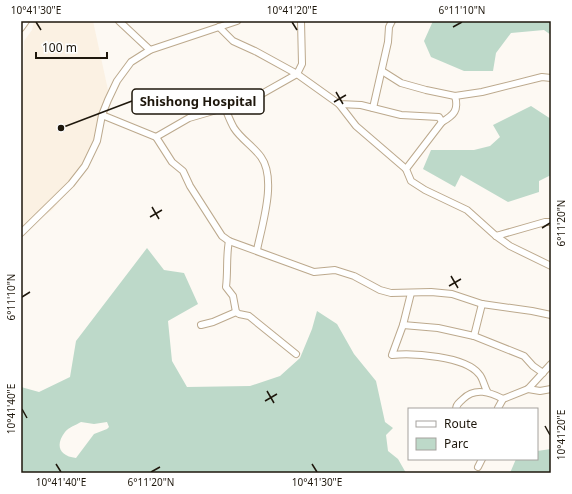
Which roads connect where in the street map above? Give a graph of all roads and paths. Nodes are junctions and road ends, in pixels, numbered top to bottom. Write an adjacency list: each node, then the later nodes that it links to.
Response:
1 (26, 21): 7 (street)
2 (119, 21): 8 (street)
3 (237, 21): 6 (street)
4 (301, 21): 10 (street)
5 (392, 21): 9 (street)
6 (219, 27): 8 (street); 10 (street)
7 (21, 28)
8 (150, 50): 16 (street)
9 (382, 71): 12 (street); 15 (street)
10 (297, 74): 13 (street); 14 (street)
11 (551, 78): 12 (street)
12 (455, 96): 17 (street)
13 (340, 104): 15 (street); 19 (street)
14 (225, 108): 18 (street); 24 (street)
15 (373, 108): 17 (street)
16 (102, 115): 18 (street); 21 (street)
17 (442, 122): 19 (street)
18 (156, 137): 23 (street)
19 (406, 169): 22 (street)
20 (551, 222): 22 (street)
21 (21, 233)
22 (496, 236): 25 (street)
23 (230, 241): 24 (street); 28 (street)
24 (257, 250): 26 (street)
25 (551, 266)
26 (411, 293): 27 (street); 30 (street)
27 (482, 304): 29 (street); 32 (street)
28 (236, 312): 31 (street); 33 (street)
29 (551, 316)
30 (403, 324): 32 (street); 38 (street)
31 (201, 325)
32 (474, 336): 35 (street)
33 (296, 354)
34 (551, 364): 35 (street)
35 (543, 373): 37 (street)
36 (551, 389): 37 (street)
37 (528, 390): 39 (street)
38 (486, 391): 39 (street); 40 (street)
39 (503, 399): 41 (street)
40 (456, 408)
41 (498, 408)
42 (482, 460): 43 (street)
43 (478, 467)

